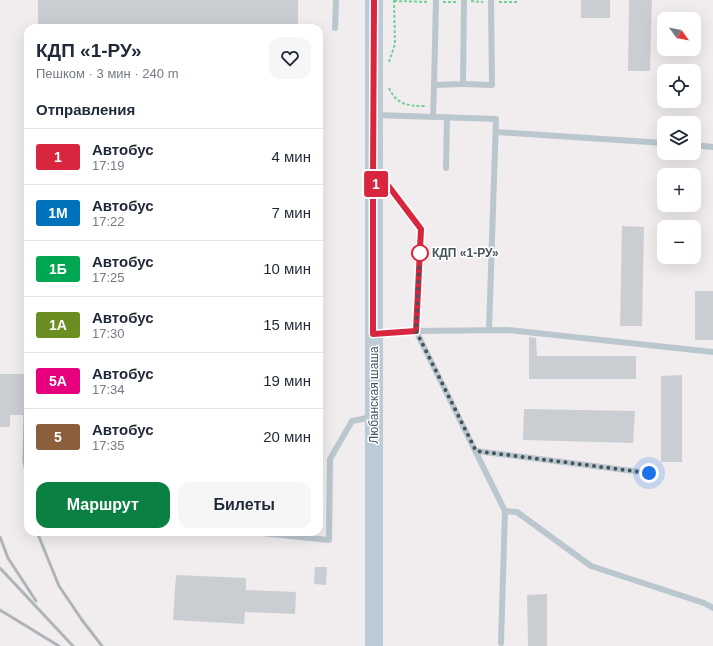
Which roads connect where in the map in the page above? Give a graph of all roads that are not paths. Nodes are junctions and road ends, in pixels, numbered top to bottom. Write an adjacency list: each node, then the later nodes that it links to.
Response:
1 (336, 0): 6 (lane)
2 (374, 0): 9 (main road, Любанская шаша)
3 (436, 0): 8 (lane)
4 (464, 0): 7 (lane)
5 (491, 0): 7 (lane)
6 (335, 28)
7 (463, 84): 8 (lane)
8 (434, 85): 10 (lane)
9 (373, 115): 10 (lane); 17 (main road, Любанская шаша)
10 (433, 117): 11 (lane)
11 (447, 117): 12 (lane); 16 (lane)
12 (496, 132): 13 (lane); 18 (lane)
13 (657, 143)
14 (701, 146): 15 (lane)
15 (713, 147)
16 (446, 168)
17 (373, 184): 19 (lane); 20 (main road, Любанская шаша)
18 (489, 330): 19 (lane); 21 (lane)
19 (416, 331): 20 (lane); 23 (lane)
20 (373, 334): 22 (main road, Любанская шаша)
21 (713, 352)
22 (374, 417): 26 (lane); 29 (main road, Любанская шаша)
23 (476, 451): 24 (lane); 25 (lane)
24 (649, 473)
25 (505, 510): 27 (lane); 28 (lane)
26 (290, 536)
27 (713, 608)
28 (501, 643)
29 (374, 646)

